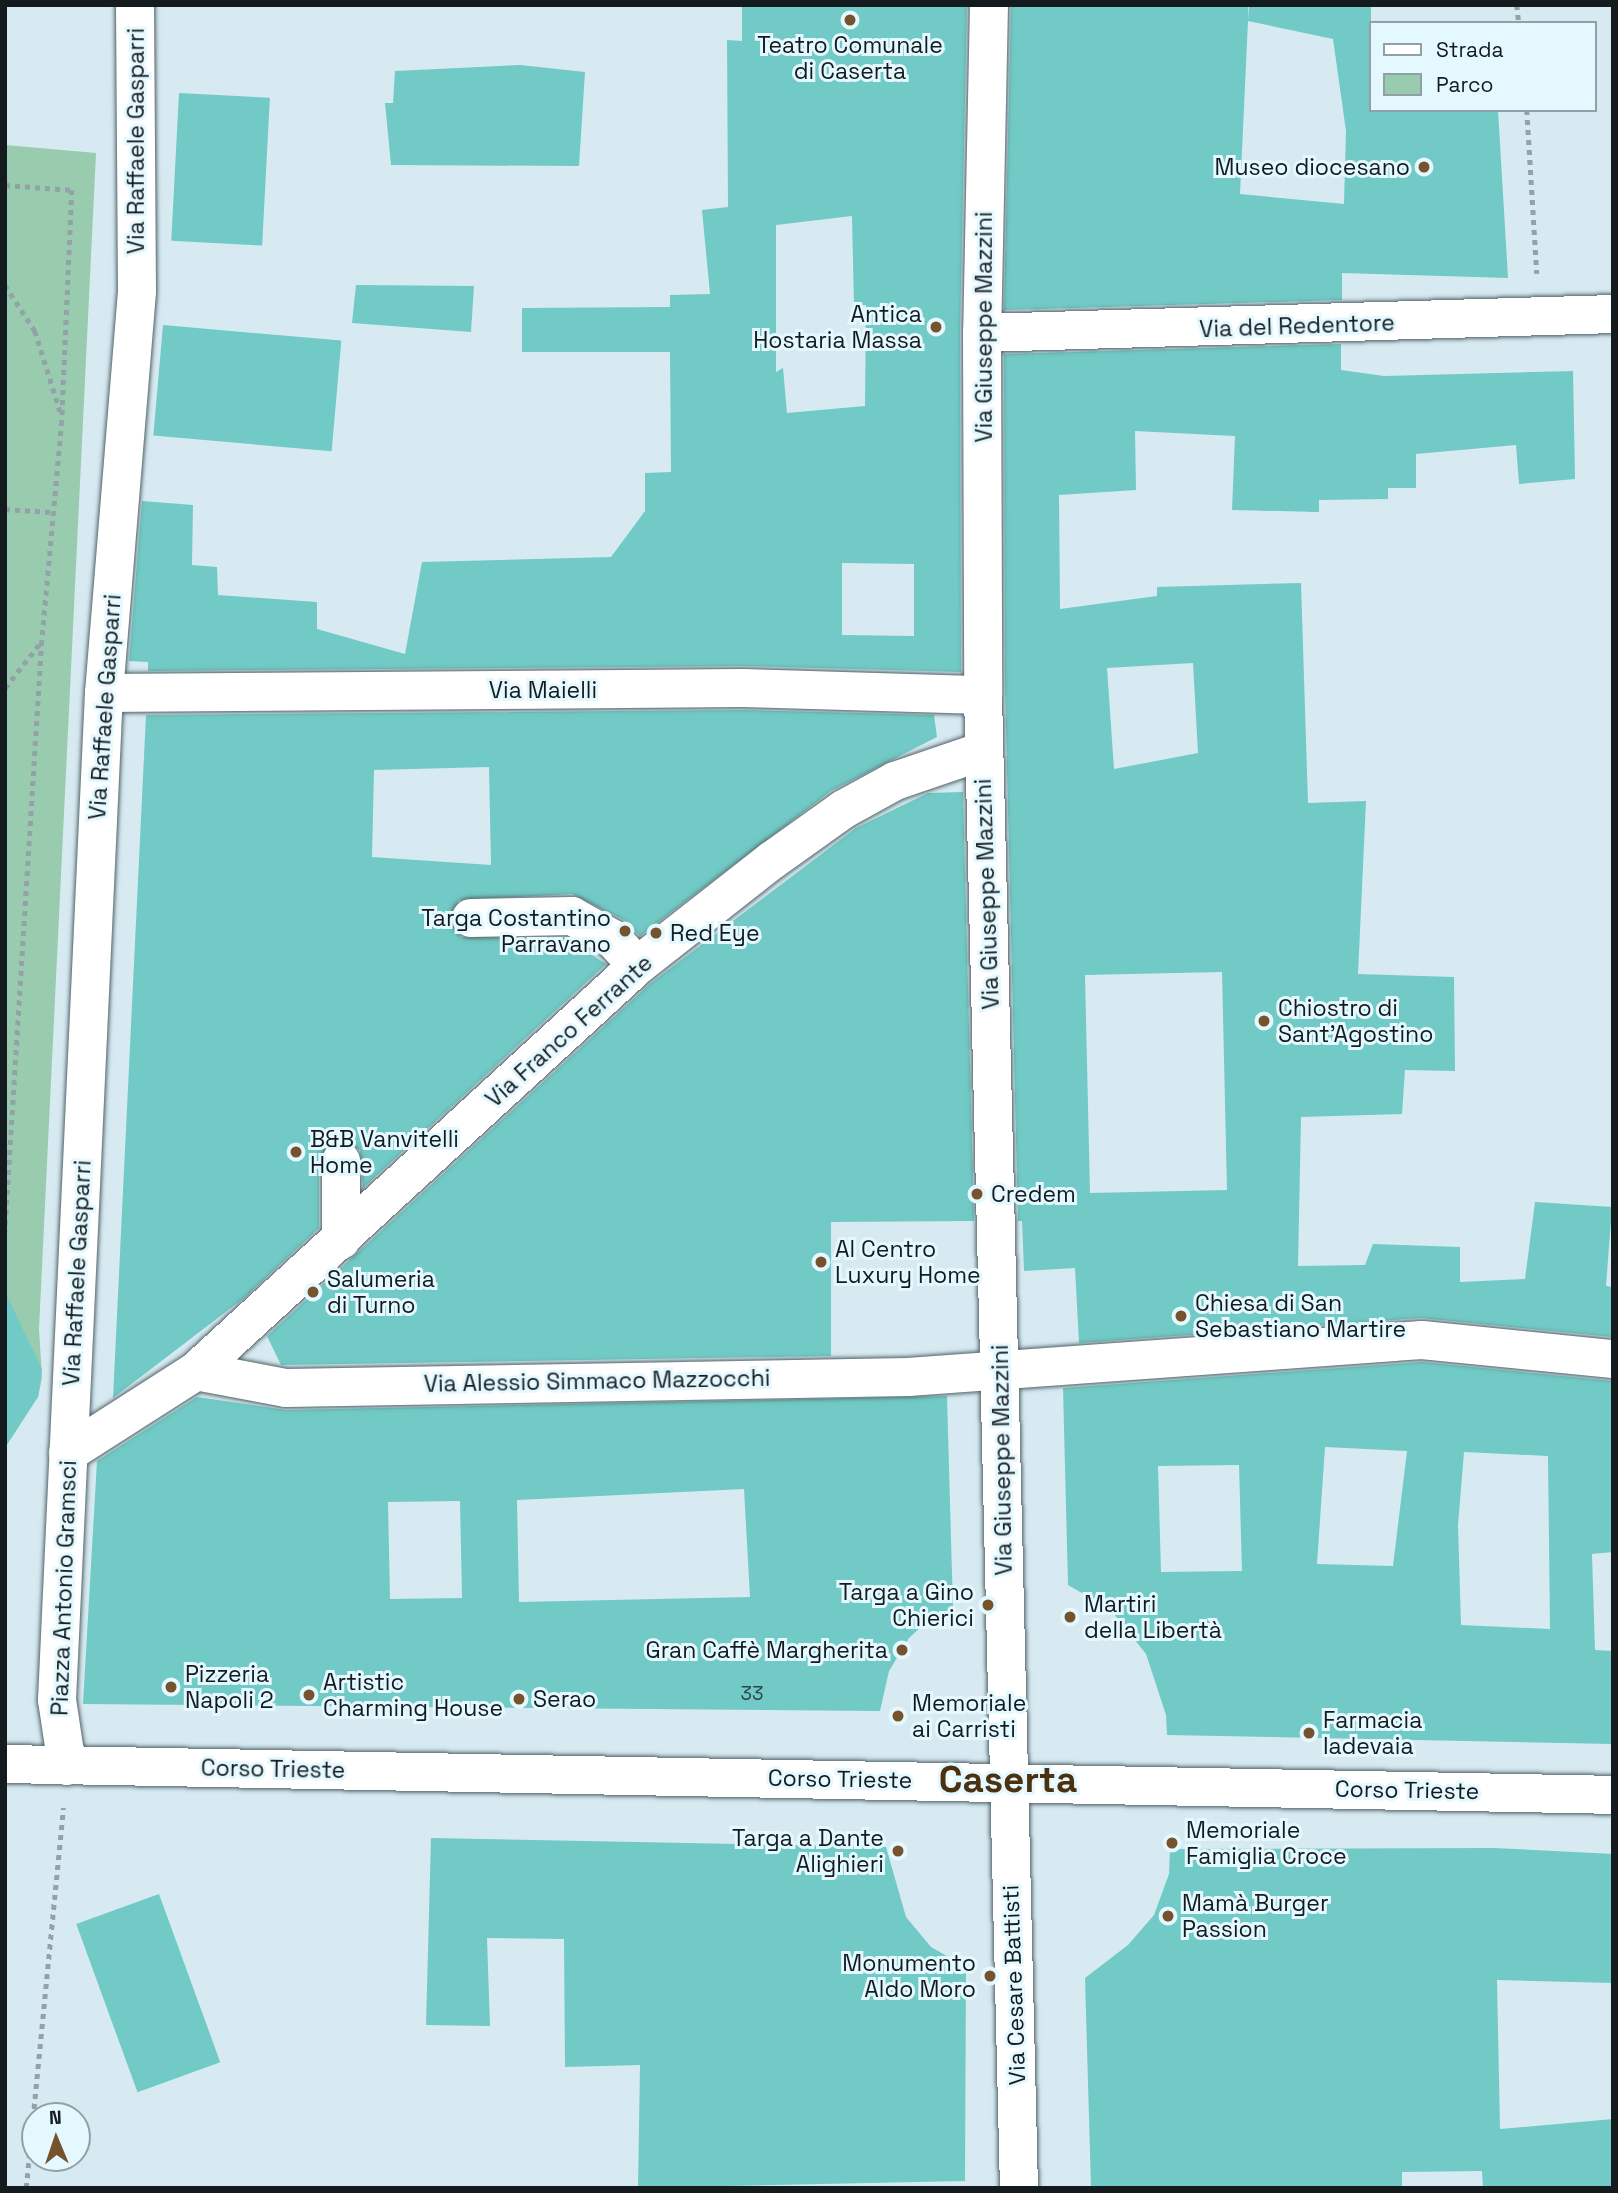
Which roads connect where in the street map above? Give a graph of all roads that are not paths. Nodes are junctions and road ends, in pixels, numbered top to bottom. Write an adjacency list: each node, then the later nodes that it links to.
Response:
1 (135, 5): 5 (street, Via Raffaele Gasparri)
2 (989, 5): 4 (street, Via Giuseppe Mazzini)
3 (1613, 314): 4 (street, Via del Redentore)
4 (982, 333): 6 (street, Via Giuseppe Mazzini)
5 (104, 693): 6 (street, Via Maielli); 15 (street, Via Raffaele Gasparri)
6 (983, 695): 7 (street, Via Giuseppe Mazzini)
7 (984, 751): 9 (street, Via Franco Ferrante); 14 (street, Via Giuseppe Mazzini)
8 (471, 918): 9 (street)
9 (637, 966): 11 (street, Via Franco Ferrante)
10 (341, 1161): 11 (street)
11 (341, 1240): 13 (street, Via Franco Ferrante)
12 (1613, 1359): 14 (street, Via Alessio Simmaco Mazzocchi)
13 (196, 1371): 14 (street, Via Alessio Simmaco Mazzocchi); 16 (street, Via Franco Ferrante)
14 (999, 1372): 19 (street, Via Giuseppe Mazzini)
15 (70, 1409): 16 (street, Piazza Antonio Gramsci)
16 (68, 1453): 18 (street, Piazza Antonio Gramsci)
17 (5, 1764): 18 (street, Corso Trieste)
18 (67, 1766): 19 (street, Corso Trieste)
19 (1007, 1782): 20 (street, Corso Trieste); 21 (street, Via Cesare Battisti)
20 (1613, 1795)
21 (1019, 2188)

